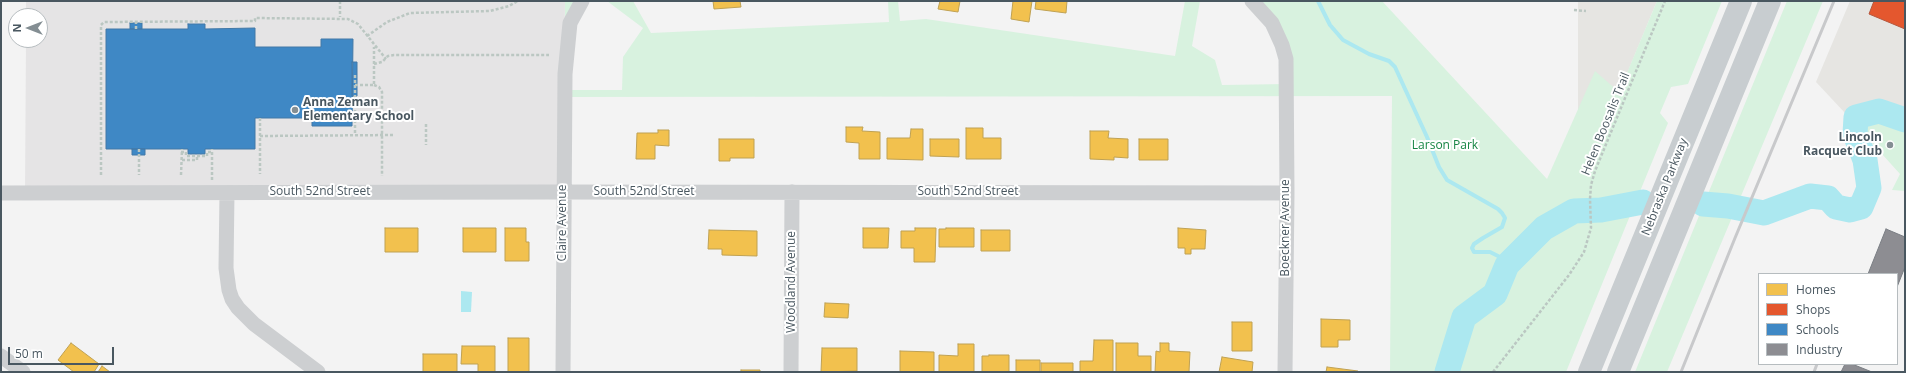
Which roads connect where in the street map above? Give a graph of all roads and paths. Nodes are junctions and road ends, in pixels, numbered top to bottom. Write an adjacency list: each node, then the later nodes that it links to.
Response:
1 (340, 1): 10 (path)
2 (518, 1): 13 (path)
3 (582, 1): 37 (street, Claire Avenue)
4 (1252, 1): 41 (street, Boeckner Avenue)
5 (1665, 1): 48 (path, Helen Boosalis Trail)
6 (1741, 1): 49 (main road, Nebraska Parkway)
7 (1770, 1): 50 (main road)
8 (1574, 10): 9 (path)
9 (1586, 11)
10 (340, 18): 11 (path); 13 (path)
11 (136, 21): 12 (path); 32 (path)
12 (136, 29)
13 (367, 36): 14 (path)
14 (374, 47): 16 (path); 17 (path)
15 (549, 55): 16 (path)
16 (386, 59): 17 (path)
17 (374, 64): 20 (path)
18 (355, 75): 19 (path)
19 (355, 85): 20 (path); 23 (path)
20 (374, 85): 24 (path)
21 (260, 118): 26 (path)
22 (426, 124): 27 (path)
23 (355, 135): 24 (path); 26 (path)
24 (382, 135): 25 (path); 36 (path)
25 (393, 135)
26 (260, 136): 31 (path)
27 (426, 145)
28 (138, 149): 33 (path)
29 (197, 156): 30 (path); 30 (path); 35 (path)
30 (182, 160): 34 (path)
31 (260, 174)
32 (101, 175)
33 (138, 175)
34 (181, 175)
35 (212, 175)
36 (382, 176)
37 (564, 192): 38 (street, South 52nd Street); 40 (street, South 52nd Street); 45 (street, Claire Avenue)
38 (792, 192): 41 (street, South 52nd Street); 46 (street, Woodland Avenue)
39 (1, 193): 40 (street, South 52nd Street)
40 (227, 193): 44 (street)
41 (1287, 193): 47 (street, Boeckner Avenue)
42 (1, 356): 43 (street)
43 (23, 372)
44 (318, 372)
45 (563, 372)
46 (792, 372)
47 (1285, 372)
48 (1493, 372)
49 (1589, 372)
50 (1618, 372)

